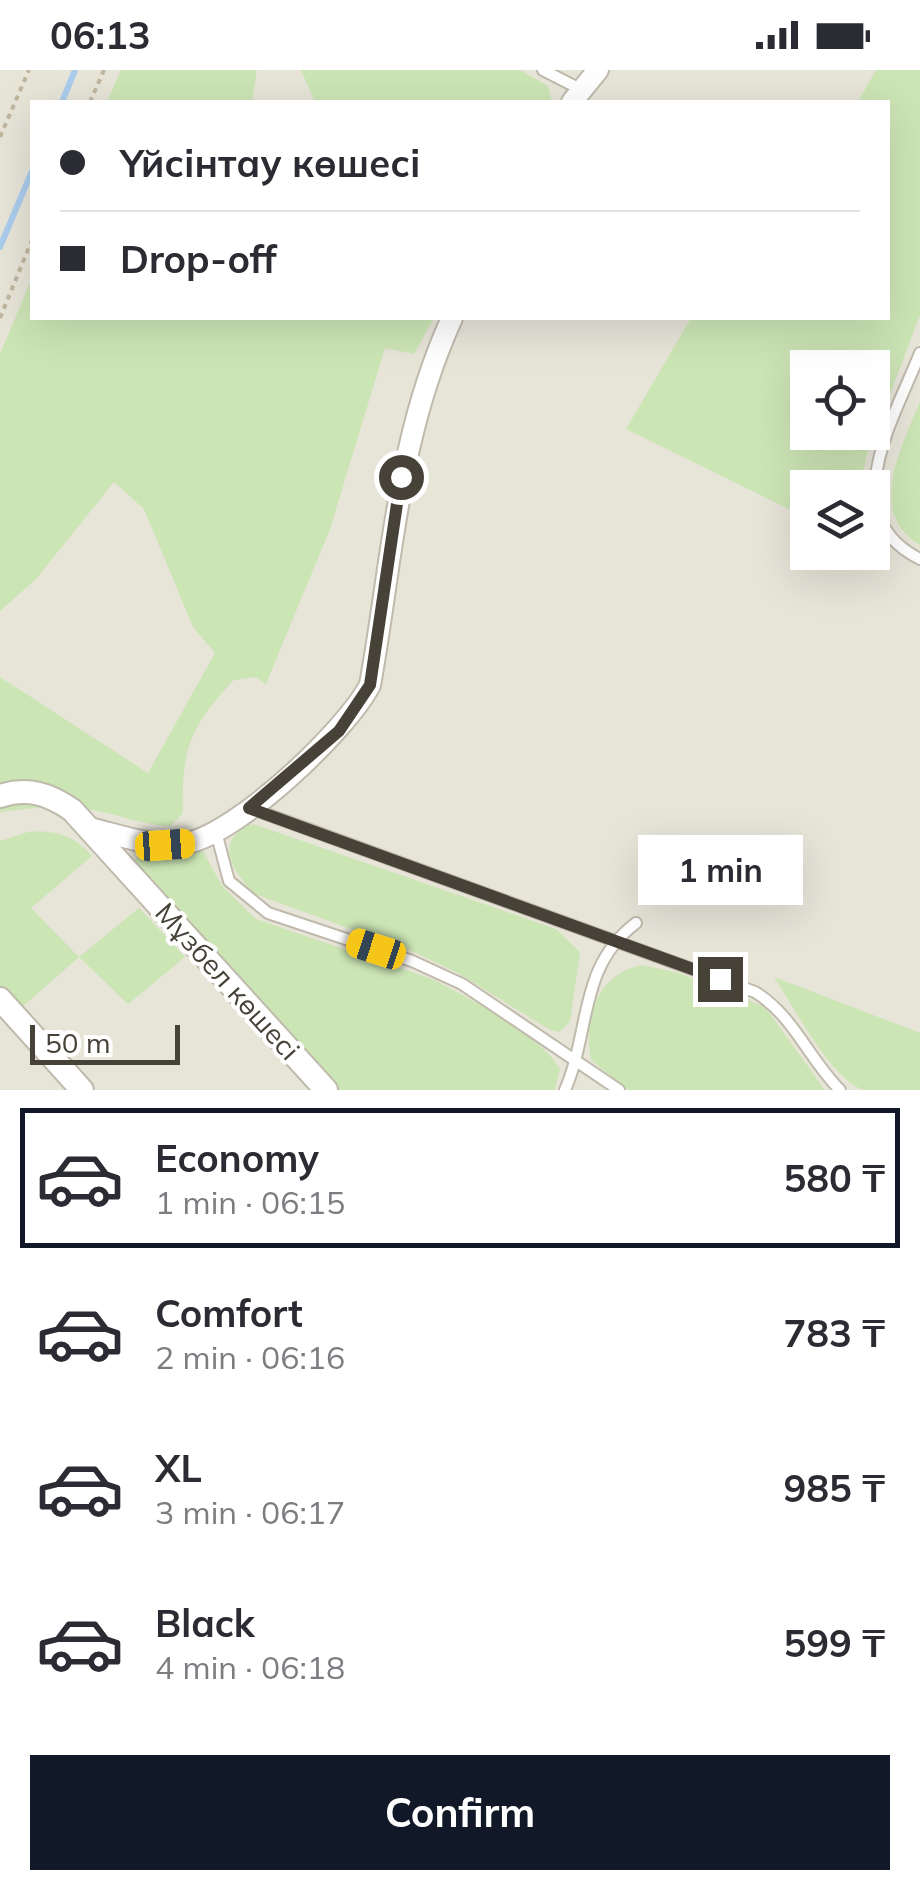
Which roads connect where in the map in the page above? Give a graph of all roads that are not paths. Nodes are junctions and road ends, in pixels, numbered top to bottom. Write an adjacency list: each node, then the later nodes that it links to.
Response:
1 (543, 70): 3 (lane)
2 (598, 70): 3 (street)
3 (577, 96)
4 (451, 320): 8 (street)
5 (920, 352): 6 (lane)
6 (920, 559)
7 (0, 796): 9 (street, Мұзбел көшесі)
8 (249, 808): 10 (street); 12 (lane)
9 (90, 828): 10 (street); 16 (street, Мұзбел көшесі)
10 (216, 832): 14 (lane)
11 (636, 923): 12 (lane)
12 (613, 940): 14 (lane); 19 (lane)
13 (0, 999): 15 (street)
14 (577, 1062): 17 (lane); 18 (lane)
15 (82, 1090)
16 (326, 1090)
17 (565, 1090)
18 (619, 1090)
19 (840, 1090)

